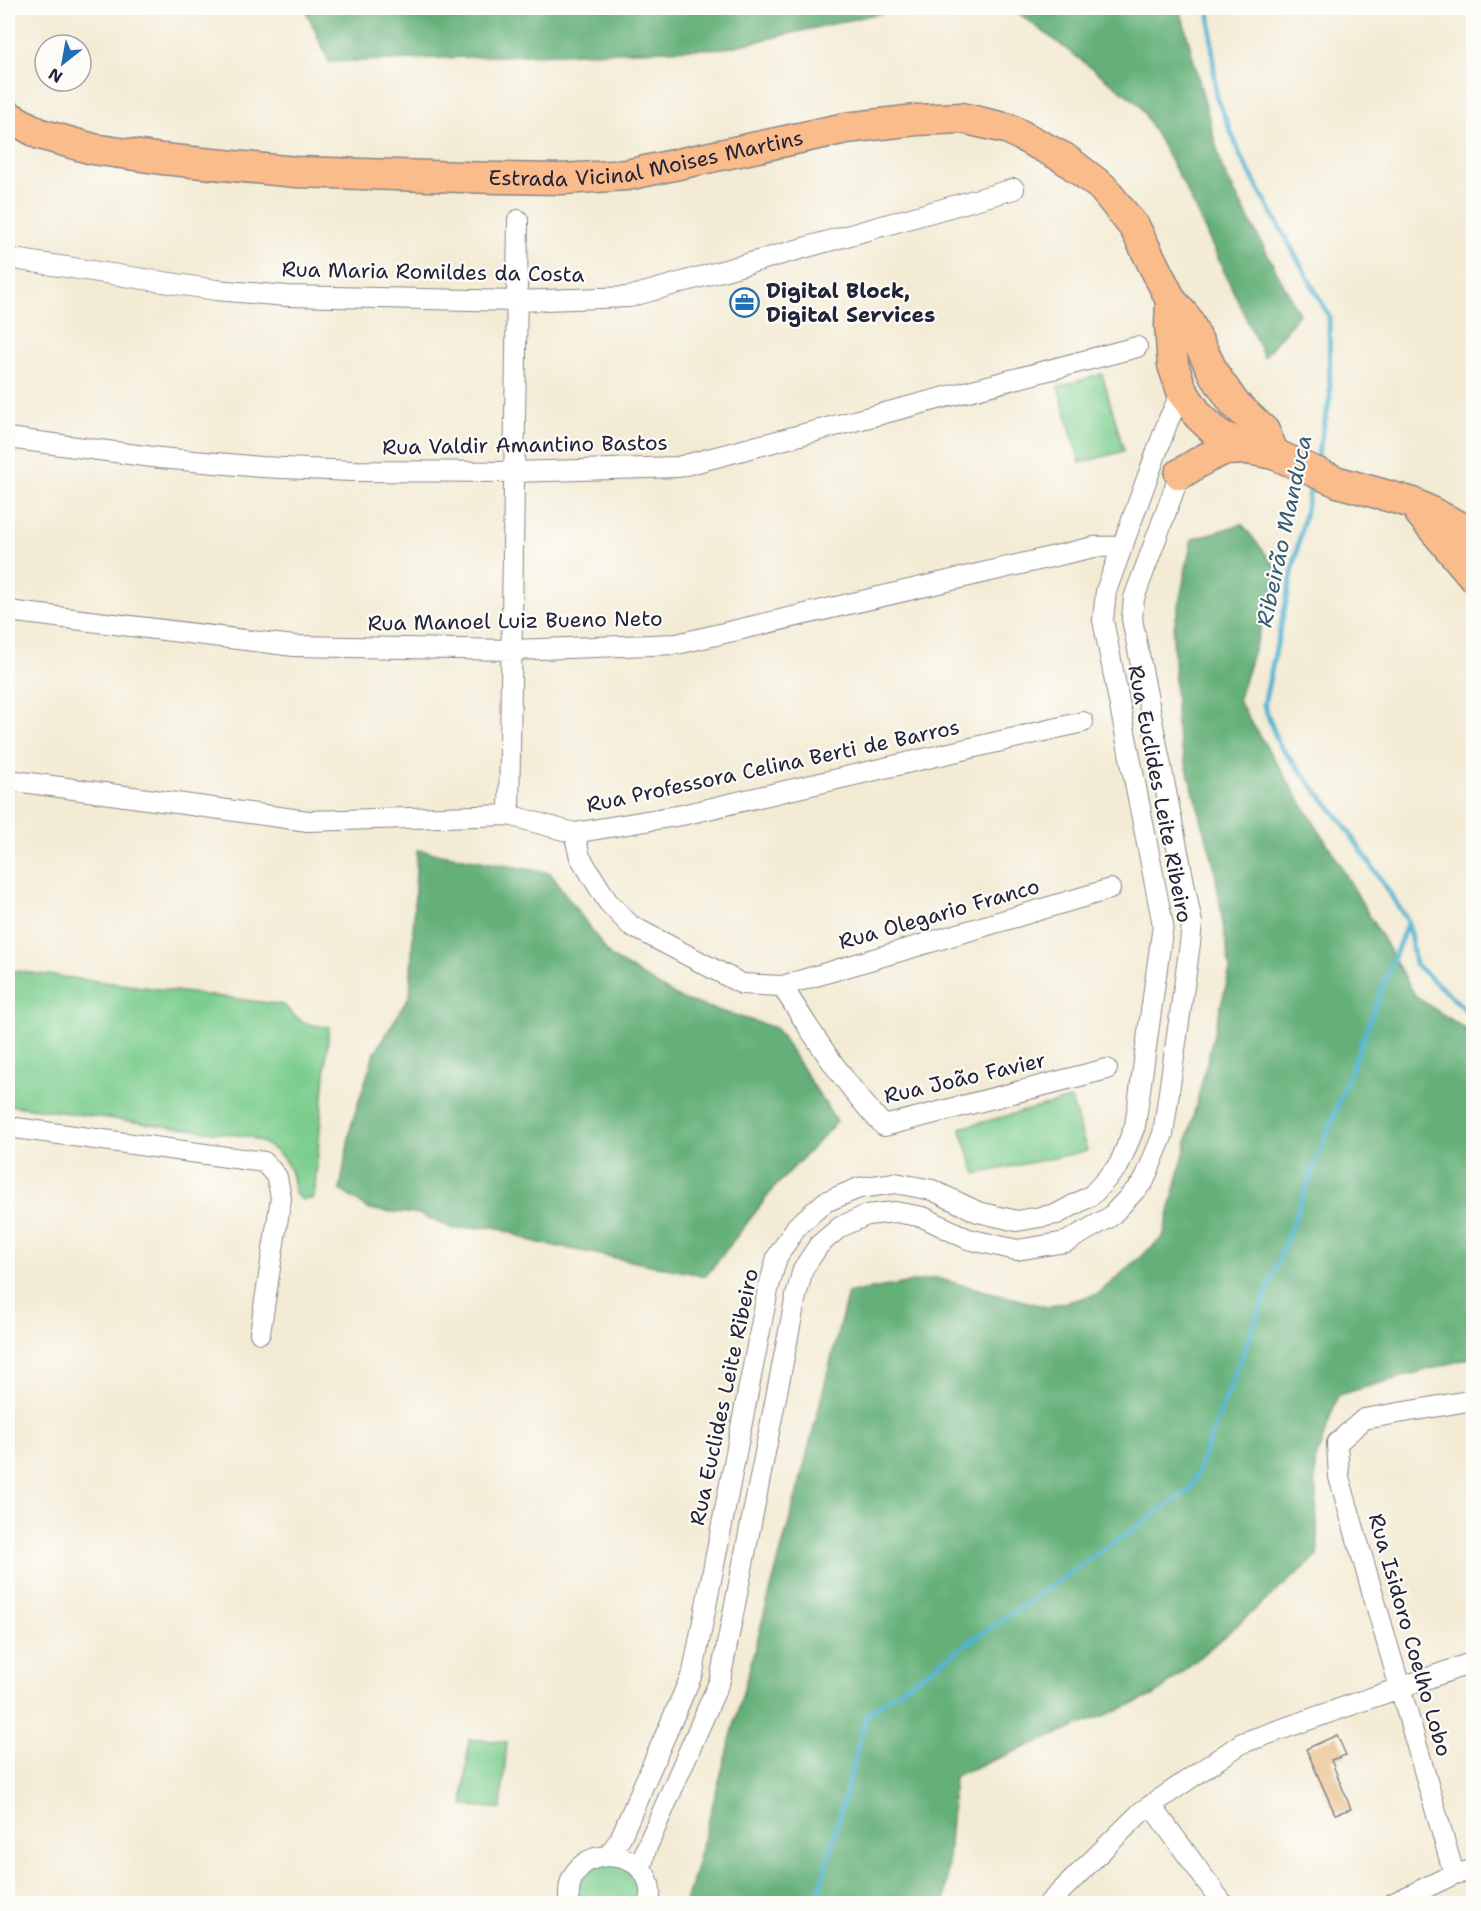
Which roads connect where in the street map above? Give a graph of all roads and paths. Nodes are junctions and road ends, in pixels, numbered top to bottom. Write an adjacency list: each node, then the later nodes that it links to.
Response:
1 (8, 116): 2 (main road)
2 (40, 134): 3 (main road); 7 (main road, Estrada Vicinal Moises Martins)
3 (8, 136)
4 (1014, 189): 8 (street, Rua Maria Romildes da Costa)
5 (518, 220): 8 (street)
6 (20, 260): 8 (street, Rua Maria Romildes da Costa)
7 (1171, 300): 10 (main road, Estrada Vicinal Moises Martins); 11 (main road, Estrada Vicinal Moises Martins)
8 (517, 302): 16 (street)
9 (1137, 347): 16 (street, Rua Valdir Amantino Bastos)
10 (1214, 374): 11 (main road); 12 (main road, Estrada Vicinal Moises Martins)
11 (1182, 392): 13 (main road, Estrada Vicinal Moises Martins); 19 (street, Rua Euclides Leite Ribeiro)
12 (1234, 403): 13 (main road); 15 (main road, Estrada Vicinal Moises Martins)
13 (1218, 434): 15 (main road, Estrada Vicinal Moises Martins); 17 (street, Rua Euclides Leite Ribeiro)
14 (8, 438): 16 (street, Rua Valdir Amantino Bastos)
15 (1269, 454): 17 (main road); 18 (main road)
16 (515, 472): 27 (street)
17 (1180, 474): 20 (street, Rua Euclides Leite Ribeiro)
18 (1413, 503): 21 (main road); 24 (main road)
19 (1132, 523): 20 (street); 22 (street, Rua Euclides Leite Ribeiro)
20 (1158, 534): 25 (street, Rua Euclides Leite Ribeiro)
21 (1473, 534)
22 (1123, 546): 23 (street, Rua Euclides Leite Ribeiro); 27 (street, Rua Manoel Luiz Bueno Neto)
23 (1115, 568): 25 (street); 34 (street, Rua Euclides Leite Ribeiro)
24 (1473, 577)
25 (1142, 578): 32 (street, Rua Euclides Leite Ribeiro)
26 (8, 611): 27 (street, Rua Manoel Luiz Bueno Neto)
27 (513, 650): 30 (street)
28 (1083, 722): 31 (street, Rua Professora Celina Berti de Barros)
29 (8, 780): 30 (street, Rua Professora Celina Berti de Barros)
30 (509, 814): 31 (street, Rua Professora Celina Berti de Barros)
31 (574, 833): 35 (street)
32 (1185, 888): 34 (street); 44 (street, Rua Euclides Leite Ribeiro)
33 (1110, 889): 35 (street, Rua Olegario Franco)
34 (1157, 895): 43 (street, Rua Euclides Leite Ribeiro)
35 (782, 986): 36 (street, Rua João Favier)
36 (1107, 1069)
37 (8, 1127): 38 (street)
38 (260, 1333)
39 (1473, 1400): 41 (street, Rua Isidoro Coelho Lobo)
40 (1473, 1662): 41 (street)
41 (1401, 1688): 42 (street); 45 (street, Rua Isidoro Coelho Lobo)
42 (1151, 1805): 48 (street); 49 (street)
43 (608, 1856): 44 (street); 46 (street)
44 (641, 1869): 47 (street)
45 (1464, 1872): 50 (street)
46 (570, 1904)
47 (649, 1904)
48 (1048, 1904)
49 (1223, 1904)
50 (1392, 1904)

